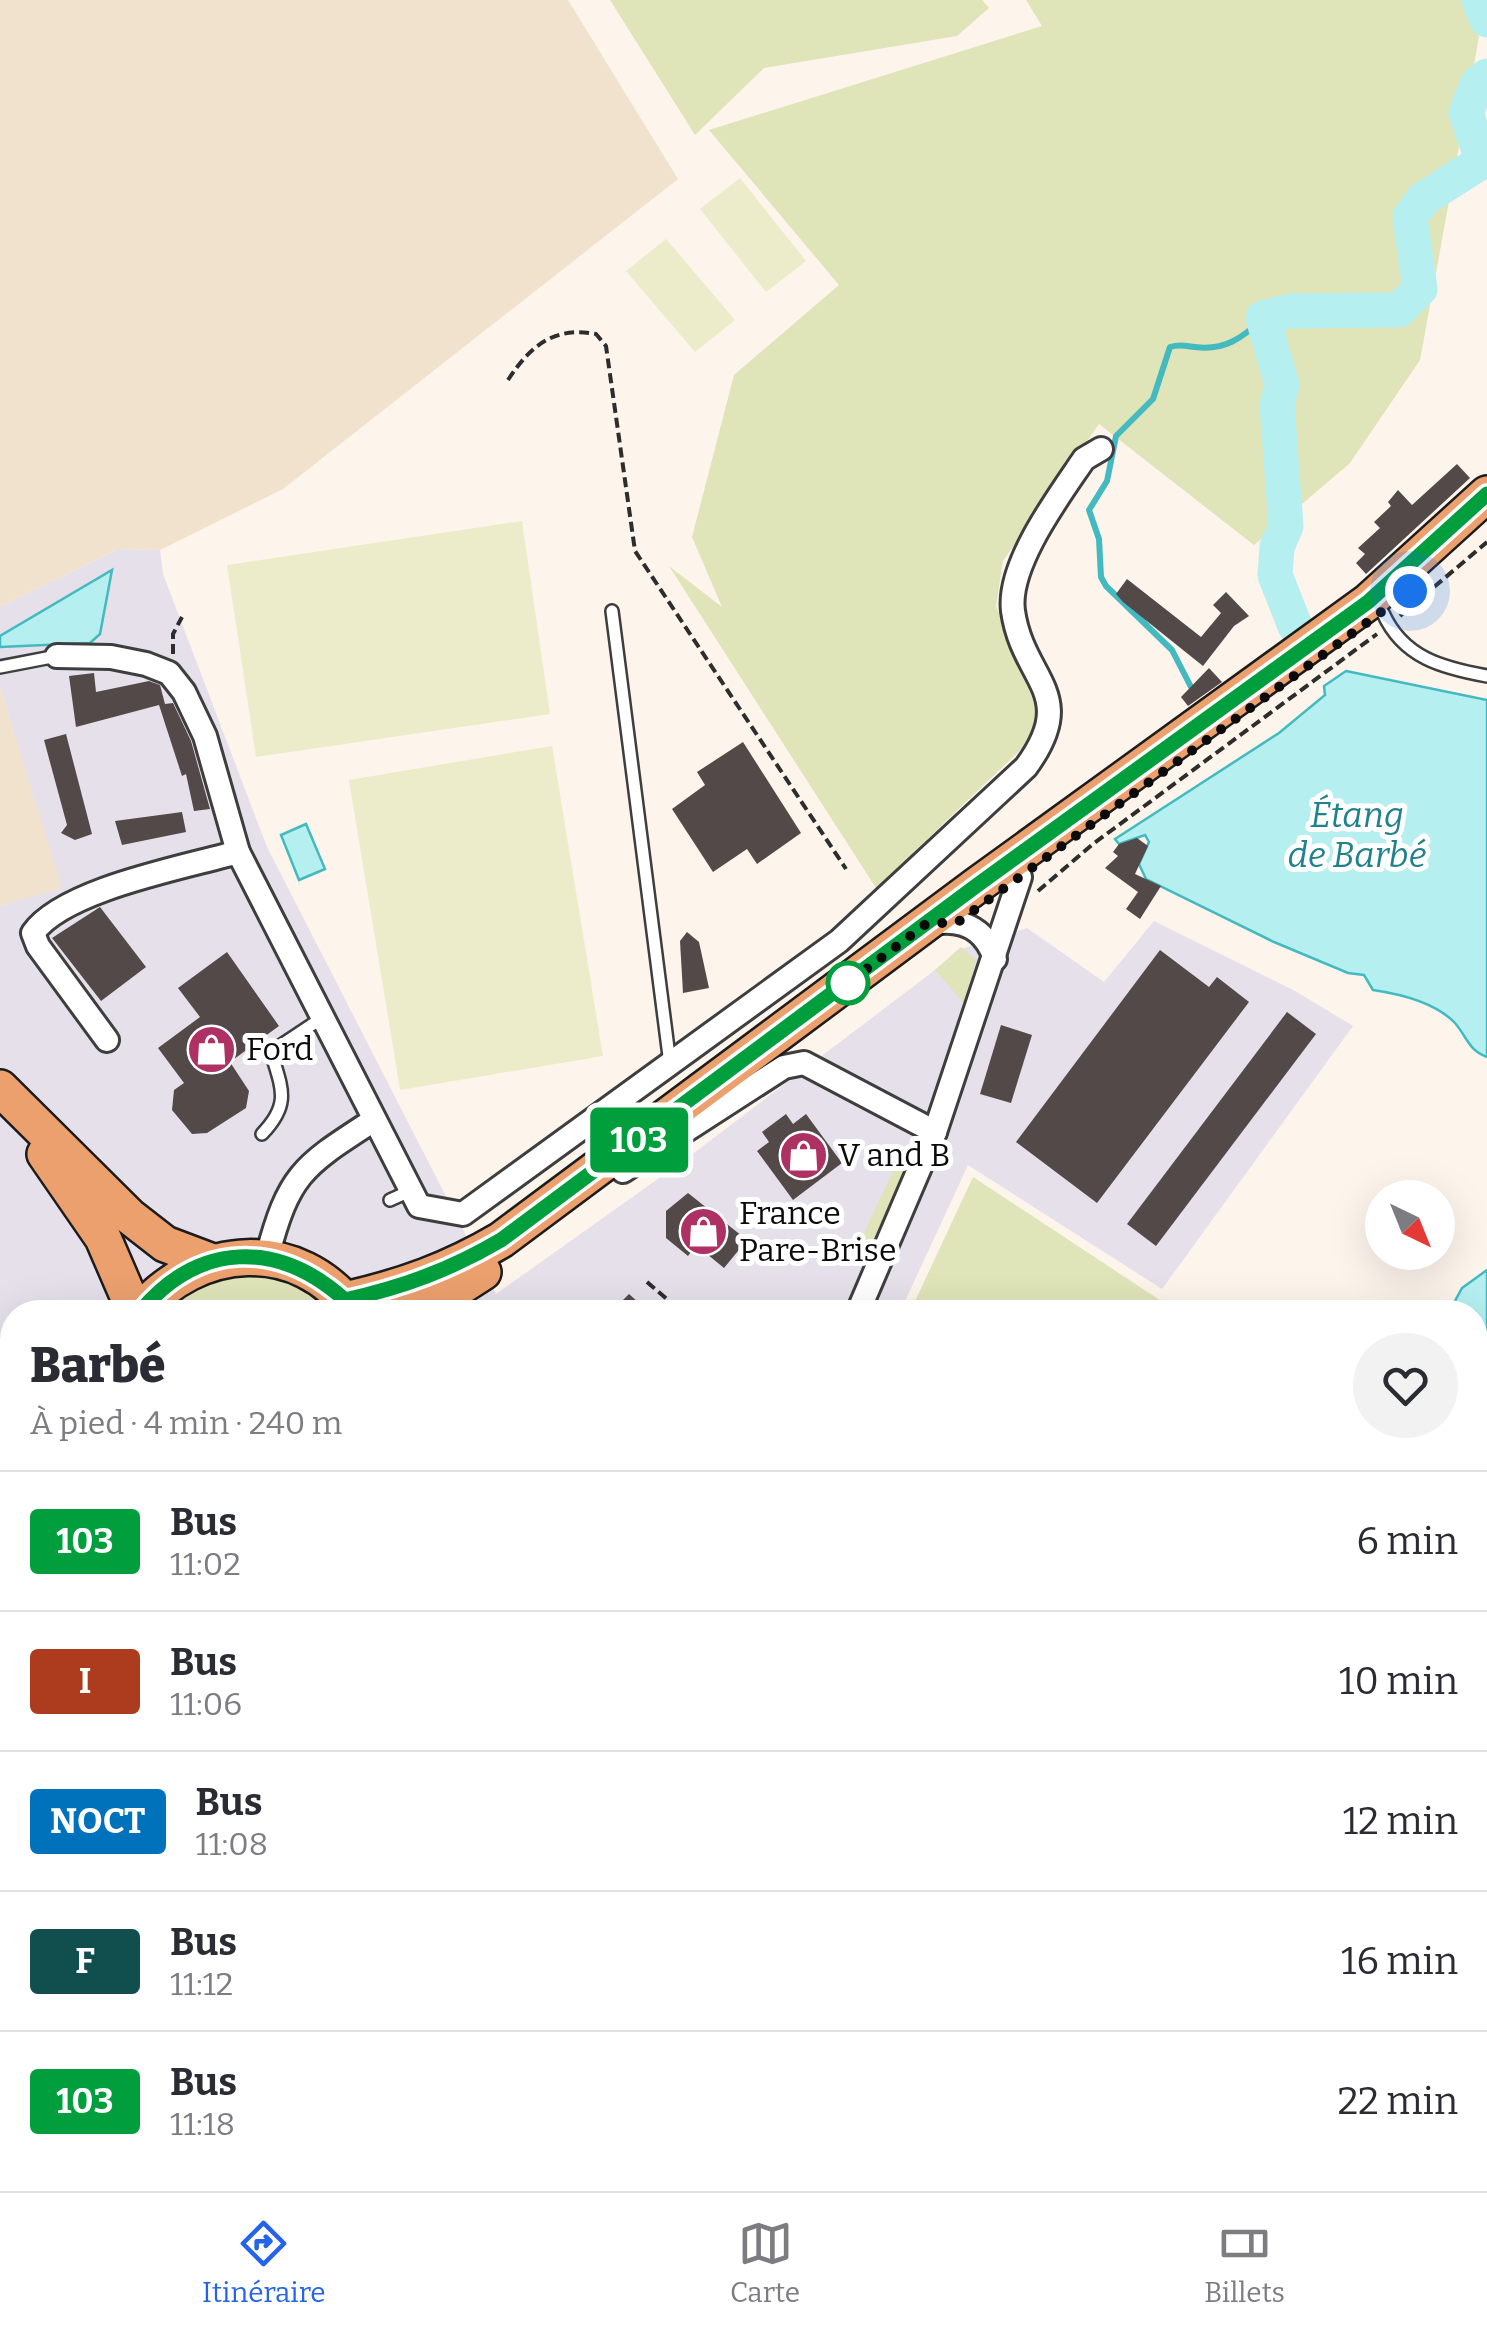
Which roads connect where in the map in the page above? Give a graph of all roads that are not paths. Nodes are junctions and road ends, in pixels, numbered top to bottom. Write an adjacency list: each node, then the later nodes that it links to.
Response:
1 (1101, 449): 15 (street)
2 (1487, 494): 11 (main road)
3 (1487, 524): 5 (main road)
4 (612, 611): 15 (lane)
5 (1386, 619): 8 (lane); 10 (main road)
6 (56, 656): 7 (lane); 9 (street)
7 (0, 667)
8 (1487, 676)
9 (238, 852): 13 (street); 14 (street)
10 (1026, 888): 11 (main road); 12 (street)
11 (942, 923): 12 (street); 20 (main road); 26 (main road)
12 (995, 959): 18 (street)
13 (325, 1016): 17 (street); 19 (lane)
14 (107, 1040)
15 (670, 1064): 17 (street)
16 (1, 1089): 22 (main road); 23 (main road)
17 (374, 1120): 21 (street)
18 (935, 1132): 20 (street); 28 (street)
19 (262, 1134)
20 (623, 1171): 27 (main road)
21 (267, 1257): 22 (main road); 25 (main road)
22 (210, 1261): 24 (main road)
23 (132, 1300)
24 (152, 1300)
25 (342, 1300)
26 (366, 1300)
27 (438, 1300)
28 (863, 1300)

